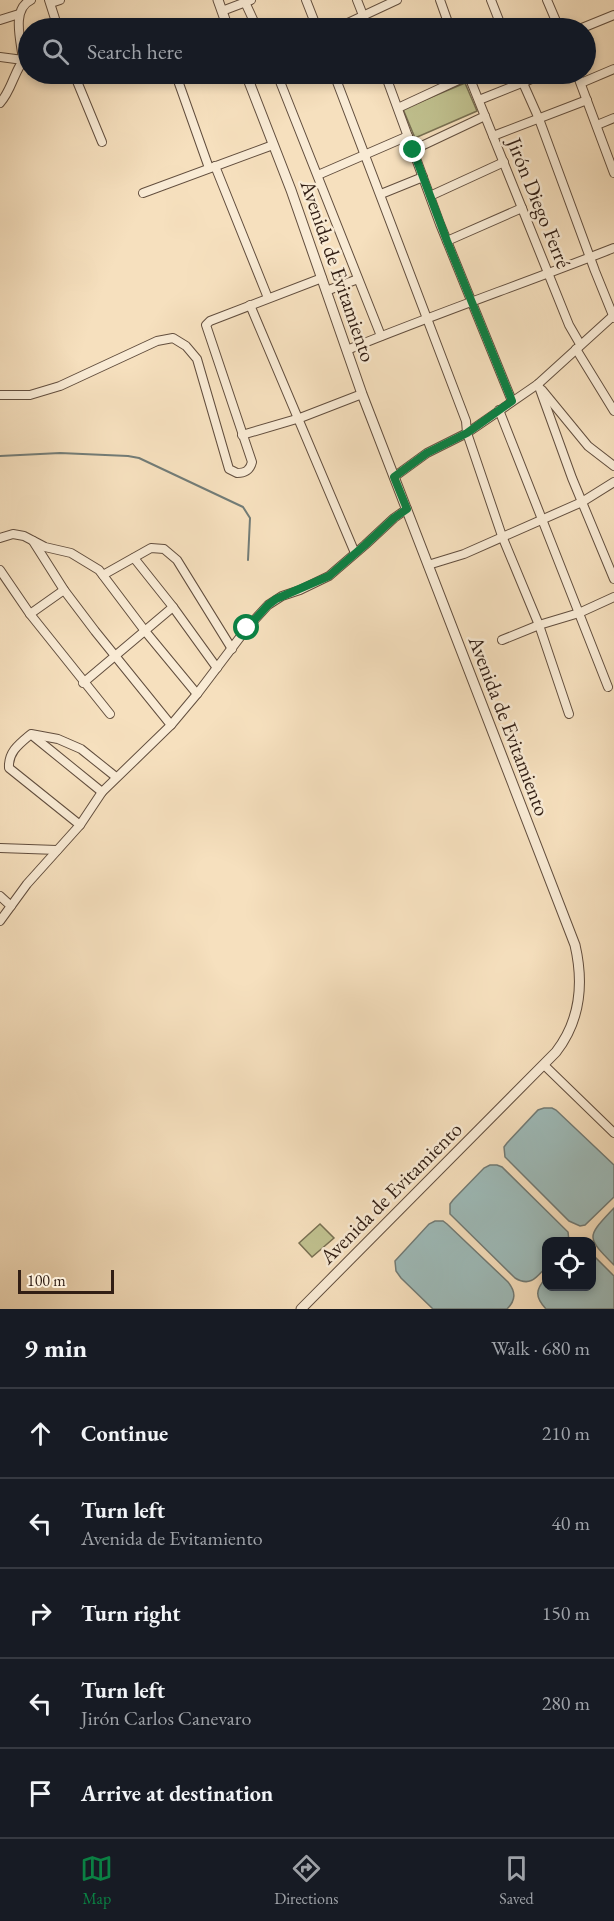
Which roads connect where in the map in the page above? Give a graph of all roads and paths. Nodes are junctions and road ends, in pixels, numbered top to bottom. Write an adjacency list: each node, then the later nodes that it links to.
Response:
1 (31, 0): 13 (street)
2 (60, 0): 11 (street)
3 (218, 0): 12 (street)
4 (306, 0): 20 (street)
5 (357, 0): 15 (street)
6 (397, 0): 15 (street)
7 (440, 0): 22 (street)
8 (492, 0): 23 (street)
9 (547, 0): 24 (street)
10 (247, 1): 12 (street); 19 (street)
11 (50, 2): 17 (street)
12 (222, 11): 18 (street)
13 (19, 15): 16 (street); 25 (street)
14 (614, 15): 26 (street)
15 (363, 16): 21 (street)
16 (20, 18)
17 (55, 18)
18 (224, 18)
19 (253, 18)
20 (312, 18)
21 (359, 18)
22 (446, 18)
23 (498, 18)
24 (555, 18)
25 (0, 20)
26 (596, 22)
27 (0, 57): 28 (street)
28 (18, 57)
29 (614, 69): 31 (street)
30 (18, 74): 45 (street)
31 (596, 76)
32 (78, 84): 53 (street)
33 (180, 84): 58 (street)
34 (250, 84): 54 (street, Avenida de Evitamiento)
35 (281, 84): 60 (street)
36 (338, 84): 56 (street)
37 (389, 84): 46 (street)
38 (448, 84): 46 (street)
39 (473, 84): 43 (street, Jirón Diego Ferré)
40 (510, 84): 43 (street)
41 (524, 84): 49 (street)
42 (580, 84): 44 (street)
43 (479, 100): 47 (street, Jirón Diego Ferré)
44 (587, 100): 49 (street); 50 (street)
45 (0, 103)
46 (398, 108): 51 (street)
47 (485, 116): 52 (street, Jirón Diego Ferré); 55 (street)
48 (614, 118): 50 (street)
49 (539, 119): 52 (street); 68 (street)
50 (597, 125): 59 (street)
51 (408, 136): 55 (street); 56 (street)
52 (493, 136): 57 (street, Jirón Diego Ferré)
53 (102, 142)
54 (273, 145): 58 (street); 70 (street, Avenida de Evitamiento)
55 (413, 150): 61 (street)
56 (366, 156): 60 (street); 63 (street)
57 (504, 162): 64 (street); 65 (street, Jirón Diego Ferré)
58 (212, 167): 62 (street); 73 (street)
59 (614, 173)
60 (318, 175): 71 (street)
61 (423, 177): 63 (street); 64 (street)
62 (143, 193)
63 (381, 194): 77 (street)
64 (430, 196): 66 (street)
65 (522, 208): 66 (street); 69 (street, Jirón Diego Ferré)
66 (447, 241): 74 (street)
67 (614, 248): 68 (street)
68 (591, 257): 69 (street); 76 (street)
69 (548, 274): 74 (street); 79 (street, Jirón Diego Ferré)
70 (321, 278): 72 (street, Avenida de Evitamiento); 73 (street)
71 (358, 279): 72 (street); 78 (street)
72 (326, 291): 80 (street, Avenida de Evitamiento)
73 (268, 297): 75 (street)
74 (471, 301): 77 (street); 84 (street)
75 (250, 305): 87 (street); 89 (street)
76 (614, 316): 79 (street)
77 (427, 317): 78 (street); 88 (street)
78 (381, 336): 80 (street)
79 (578, 346): 81 (street); 86 (street, Jirón Diego Ferré)
80 (346, 350): 82 (street, Avenida de Evitamiento)
81 (537, 384): 84 (street); 90 (street); 93 (street)
82 (362, 394): 87 (street); 91 (street, Avenida de Evitamiento)
83 (0, 395): 89 (street)
84 (512, 401): 85 (street)
85 (499, 411): 88 (street); 95 (street)
86 (614, 411)
87 (300, 418): 89 (street); 99 (street)
88 (467, 433): 91 (street); 96 (street)
89 (242, 435)
90 (614, 466)
91 (394, 477): 94 (street, Avenida de Evitamiento)
92 (614, 482): 93 (street)
93 (582, 502): 95 (street); 104 (street)
94 (407, 509): 99 (street); 101 (street, Avenida de Evitamiento)
95 (542, 518): 96 (street); 108 (street)
96 (502, 536): 101 (street); 110 (street)
97 (0, 538): 98 (street)
98 (33, 540): 103 (street); 105 (street)
99 (355, 553): 113 (street)
100 (134, 558): 103 (street); 107 (street); 113 (street)
101 (428, 565): 131 (street, Avenida de Evitamiento)
102 (0, 570): 109 (street)
103 (103, 575): 111 (street)
104 (614, 579)
105 (64, 590): 109 (street); 114 (street)
106 (614, 597): 108 (street)
107 (173, 607): 111 (street); 115 (street)
108 (579, 613): 110 (street); 117 (street)
109 (30, 614): 116 (street)
110 (539, 625): 112 (street); 120 (street)
111 (145, 631): 114 (street); 118 (street)
112 (502, 640)
113 (232, 649): 115 (street)
114 (114, 656): 116 (street); 121 (street)
115 (217, 668): 118 (street)
116 (83, 682): 119 (street)
117 (608, 687)
118 (197, 694): 121 (street)
119 (110, 714)
120 (569, 714)
121 (171, 724): 123 (street)
122 (31, 734): 123 (street); 124 (street); 125 (street)
123 (117, 777): 124 (street)
124 (102, 792): 125 (street)
125 (80, 825): 127 (street)
126 (0, 848): 127 (street)
127 (57, 850): 129 (street)
128 (0, 896): 129 (street)
129 (11, 906): 130 (street)
130 (0, 921)
131 (544, 1065): 132 (street); 133 (street, Avenida de Evitamiento)
132 (614, 1133)
133 (301, 1309)

